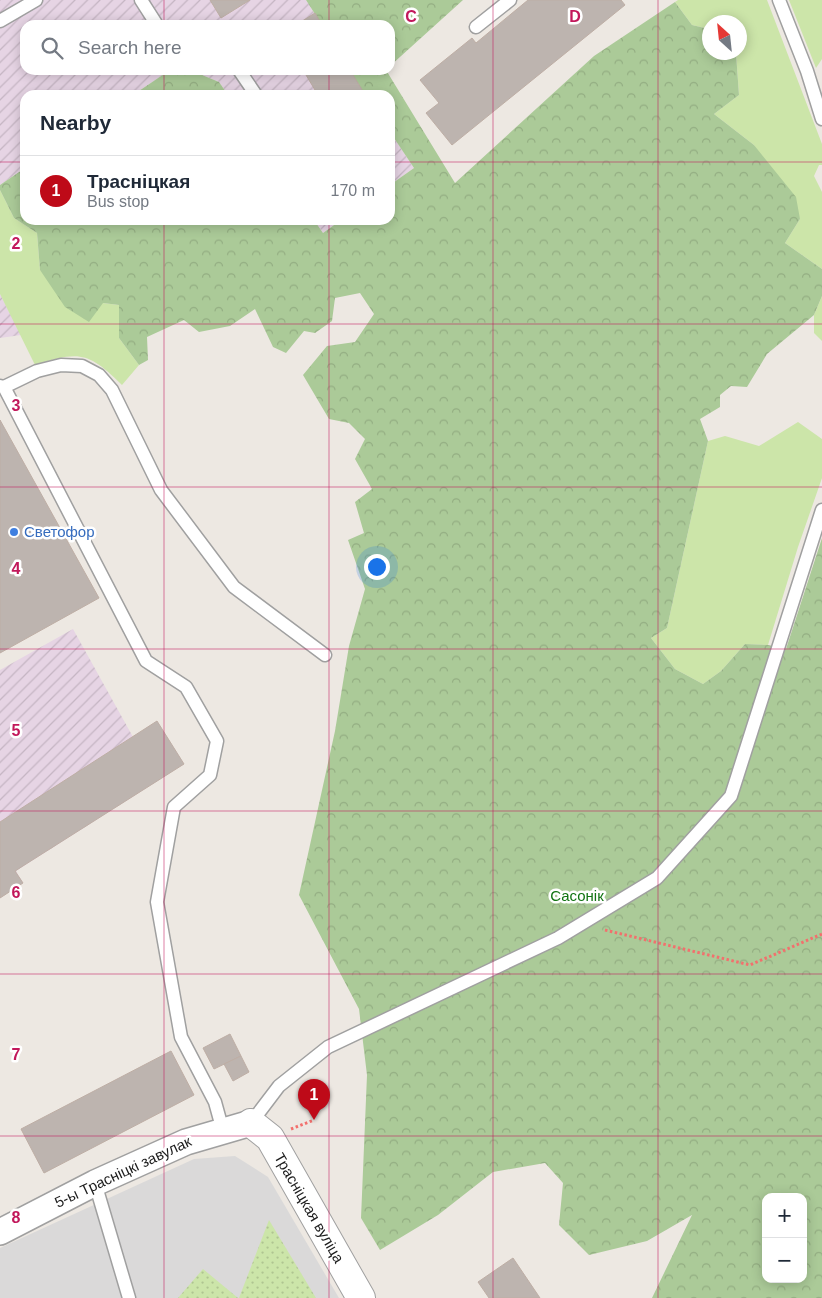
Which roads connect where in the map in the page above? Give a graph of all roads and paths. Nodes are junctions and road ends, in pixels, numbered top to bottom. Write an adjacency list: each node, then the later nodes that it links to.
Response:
1 (36, 0): 6 (lane)
2 (140, 0): 5 (lane)
3 (510, 0): 7 (lane)
4 (779, 0): 10 (lane)
5 (154, 20)
6 (0, 21)
7 (476, 27)
8 (242, 75): 9 (lane)
9 (253, 90)
10 (822, 118)
11 (2, 386): 13 (lane); 17 (lane)
12 (822, 510): 14 (lane)
13 (325, 655)
14 (580, 924): 15 (path); 16 (lane)
15 (822, 934)
16 (251, 1123): 17 (street, 5-ы Трасніцкі завулак); 21 (street, Трасніцкая вуліца)
17 (224, 1131): 18 (street, 5-ы Трасніцкі завулак)
18 (95, 1183): 19 (street, 5-ы Трасніцкі завулак); 20 (lane)
19 (0, 1232)
20 (129, 1298)
21 (361, 1298)

